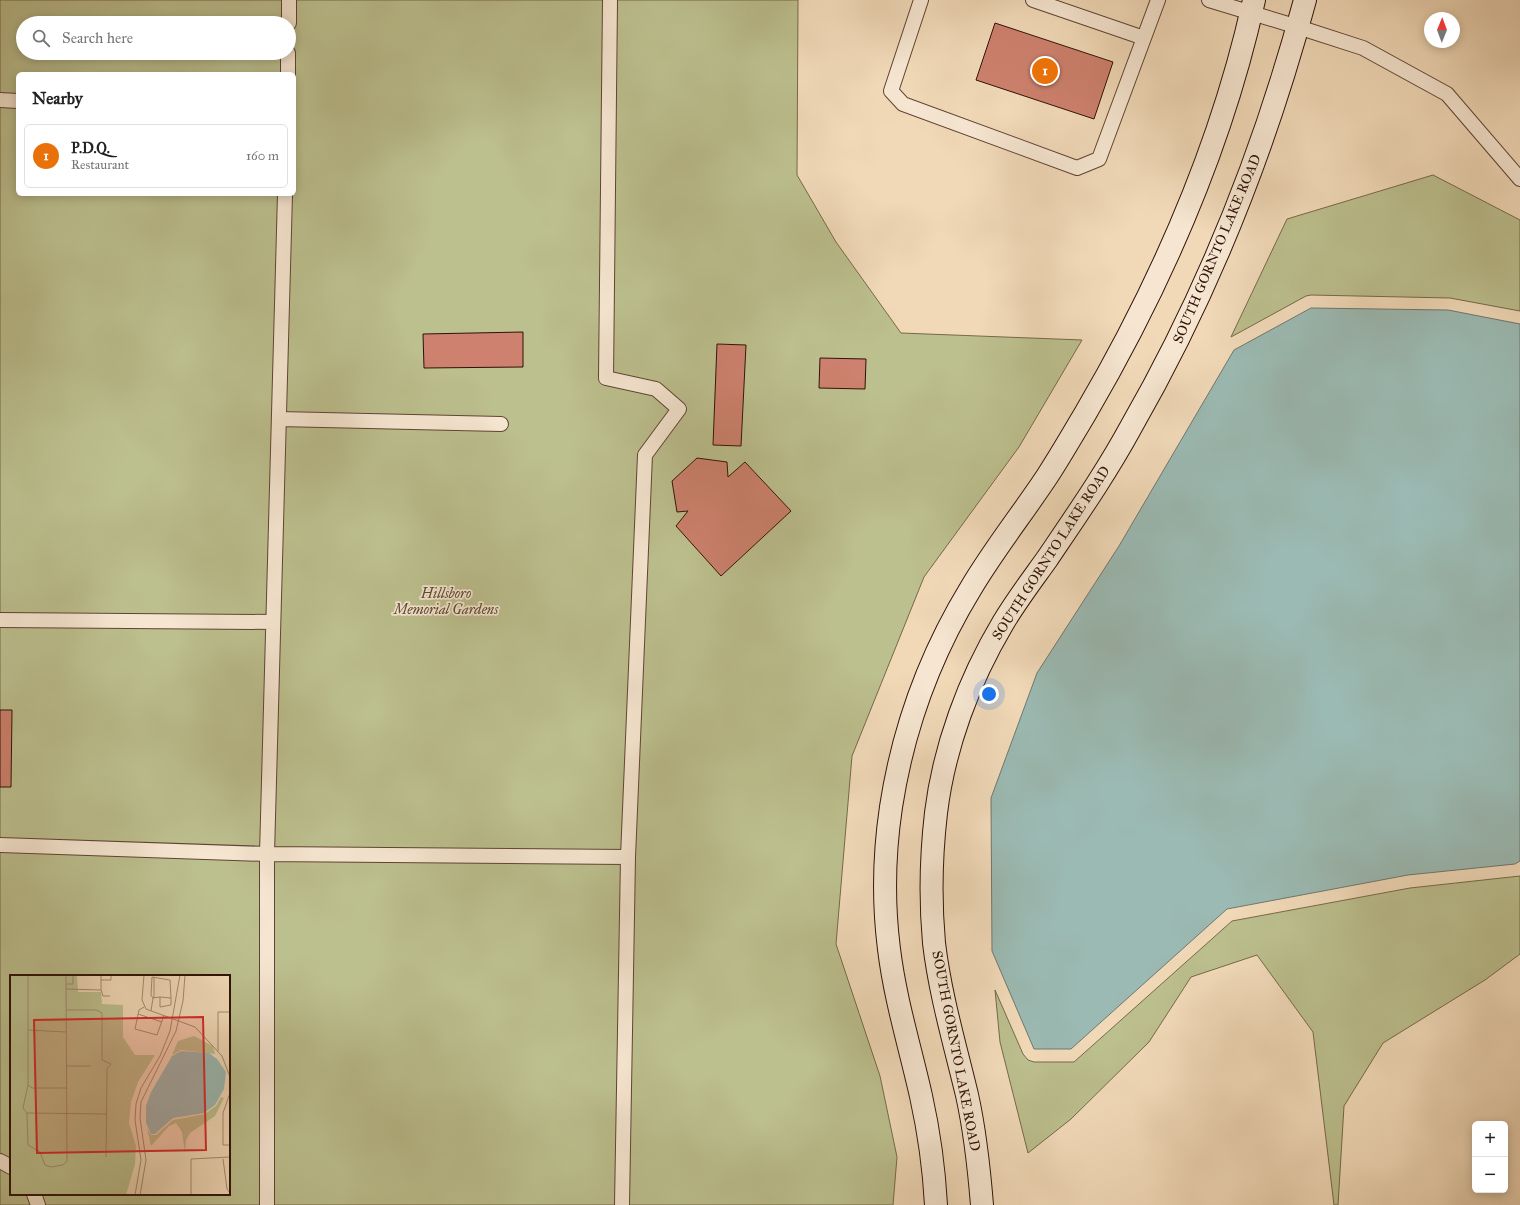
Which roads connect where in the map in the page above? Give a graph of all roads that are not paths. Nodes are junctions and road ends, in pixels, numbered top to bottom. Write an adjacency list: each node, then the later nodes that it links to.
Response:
1 (289, 0): 9 (lane)
2 (610, 0): 24 (lane)
3 (921, 0): 11 (lane)
4 (1033, 0): 11 (lane)
5 (1158, 0): 11 (lane)
6 (1209, 0): 8 (lane)
7 (1305, 0): 10 (street, SOUTH GORNTO LAKE ROAD)
8 (1253, 6): 10 (lane); 31 (street)
9 (289, 16)
10 (1298, 26): 16 (lane); 32 (street, SOUTH GORNTO LAKE ROAD)
11 (1144, 38)
12 (288, 60): 13 (lane)
13 (288, 72)
14 (0, 100): 15 (lane)
15 (16, 101)
16 (1520, 179)
17 (285, 196): 18 (lane)
18 (279, 419): 19 (lane); 21 (lane)
19 (501, 424)
20 (0, 620): 21 (lane)
21 (273, 622): 23 (lane)
22 (0, 845): 23 (lane)
23 (267, 854): 24 (lane); 29 (lane)
24 (628, 857): 30 (lane)
25 (0, 1161): 26 (lane)
26 (10, 1166)
27 (34, 1195): 28 (lane)
28 (38, 1205)
29 (267, 1205)
30 (622, 1205)
31 (936, 1205)
32 (982, 1205)

